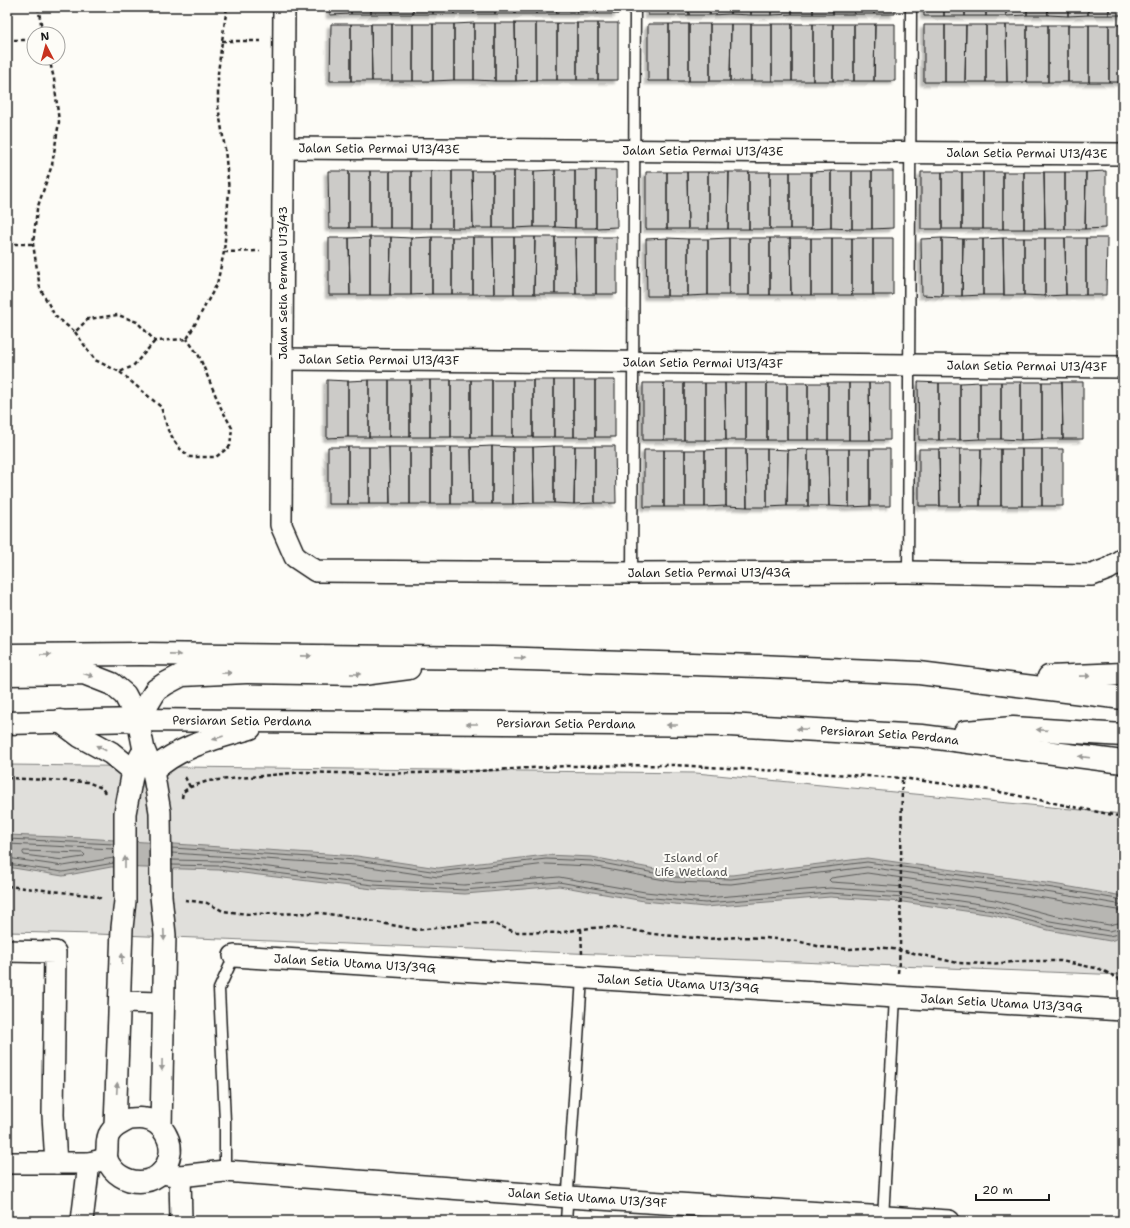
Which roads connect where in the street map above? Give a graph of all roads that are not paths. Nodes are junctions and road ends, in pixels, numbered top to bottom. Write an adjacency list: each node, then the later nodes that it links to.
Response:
1 (284, 7): 4 (street, Jalan Setia Permai U13/43)
2 (635, 7): 5 (lane)
3 (911, 7): 6 (lane)
4 (284, 148): 5 (street, Jalan Setia Permai U13/43E); 8 (street, Jalan Setia Permai U13/43)
5 (634, 151): 6 (street, Jalan Setia Permai U13/43E); 9 (lane)
6 (911, 153): 7 (street, Jalan Setia Permai U13/43E); 10 (lane)
7 (1123, 154)
8 (282, 359): 9 (street, Jalan Setia Permai U13/43F); 12 (street, Jalan Setia Permai U13/43)
9 (633, 362): 10 (street, Jalan Setia Permai U13/43F); 15 (lane)
10 (909, 365): 11 (street, Jalan Setia Permai U13/43F); 14 (lane)
11 (1123, 367)
12 (295, 557): 15 (street, Jalan Setia Permai U13/43G)
13 (1123, 559): 14 (street, Jalan Setia Permai U13/43G)
14 (908, 572): 15 (street, Jalan Setia Permai U13/43G)
15 (632, 573)
16 (7, 655): 17 (main road, one-way to 17)
17 (492, 658): 20 (main road, one-way to 20); 22 (main road, one-way to 17)
18 (7, 674): 22 (main road, one-way to 22)
19 (1123, 674): 20 (main road, one-way to 19)
20 (976, 679): 21 (main road)
21 (1123, 698)
22 (138, 720): 23 (main road, Persiaran Setia Perdana); 24 (main road, Persiaran Setia Perdana); 29 (street)
23 (60, 721): 25 (main road, Persiaran Setia Perdana); 29 (main road, one-way to 23)
24 (268, 722): 27 (main road, Persiaran Setia Perdana, one-way to 24); 29 (main road, one-way to 29)
25 (7, 723)
26 (1123, 735): 27 (main road, one-way to 27)
27 (922, 736): 28 (main road, Persiaran Setia Perdana, one-way to 27)
28 (1123, 762)
29 (143, 771): 34 (street, one-way to 29); 35 (street, one-way to 35)
30 (7, 951): 41 (street)
31 (234, 956): 32 (street, Jalan Setia Utama U13/39G); 42 (lane)
32 (582, 978): 33 (street, Jalan Setia Utama U13/39G); 44 (lane)
33 (896, 997): 36 (street, Jalan Setia Utama U13/39G); 45 (lane)
34 (120, 1002): 35 (street); 37 (street, one-way to 34)
35 (164, 1003): 38 (street, one-way to 38)
36 (1123, 1010)
37 (115, 1127): 38 (street); 39 (street)
38 (161, 1127): 43 (street)
39 (98, 1161): 41 (street); 43 (street); 46 (street)
40 (7, 1163): 41 (street)
41 (56, 1163)
42 (225, 1171): 43 (street, Jalan Setia Utama U13/39F); 44 (street, Jalan Setia Utama U13/39F)
43 (171, 1174): 47 (street)
44 (568, 1196): 45 (street, Jalan Setia Utama U13/39F); 48 (lane)
45 (883, 1219): 49 (street, Jalan Setia Utama U13/39F)
46 (82, 1221)
47 (181, 1221)
48 (566, 1221)
49 (949, 1221)

